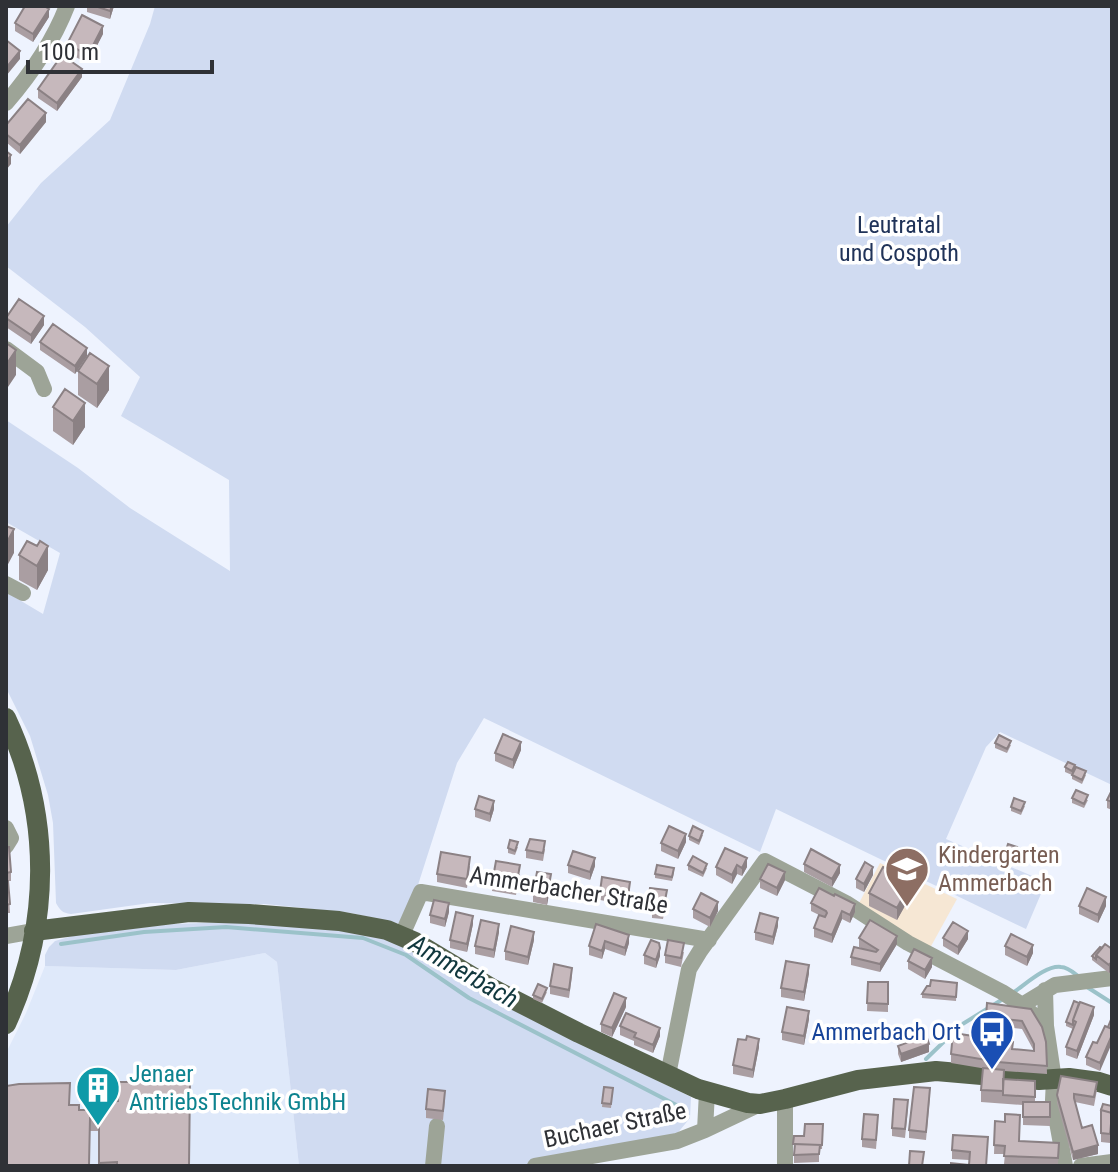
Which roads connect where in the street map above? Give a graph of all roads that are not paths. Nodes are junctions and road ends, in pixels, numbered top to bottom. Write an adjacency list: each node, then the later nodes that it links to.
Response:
1 (67, 6): 2 (street)
2 (6, 103)
3 (6, 349): 4 (street)
4 (44, 389)
5 (6, 584): 6 (street)
6 (23, 593)
7 (6, 718): 10 (main road)
8 (6, 828): 9 (street)
9 (6, 846)
10 (34, 931): 11 (main road); 12 (street); 17 (main road)
11 (402, 935): 13 (street, Ammerbacher Straße); 19 (main road)
12 (6, 936)
13 (709, 940): 16 (street); 19 (street)
14 (1112, 978): 15 (street)
15 (1045, 990): 16 (street); 18 (street)
16 (1013, 999): 18 (street)
17 (6, 1024)
18 (1046, 1026): 20 (street)
19 (668, 1075): 22 (main road)
20 (1054, 1080): 21 (main road); 23 (main road); 32 (street)
21 (1112, 1086)
22 (707, 1092): 24 (main road); 26 (street, Buchaer Straße)
23 (785, 1099): 24 (main road); 31 (street)
24 (760, 1104): 26 (street, Buchaer Straße)
25 (437, 1126): 29 (street)
26 (705, 1130): 27 (street, Buchaer Straße)
27 (581, 1162): 30 (street, Buchaer Straße)
28 (1112, 1162): 33 (street)
29 (433, 1166)
30 (535, 1166)
31 (785, 1166)
32 (1065, 1166)
33 (1081, 1166)

